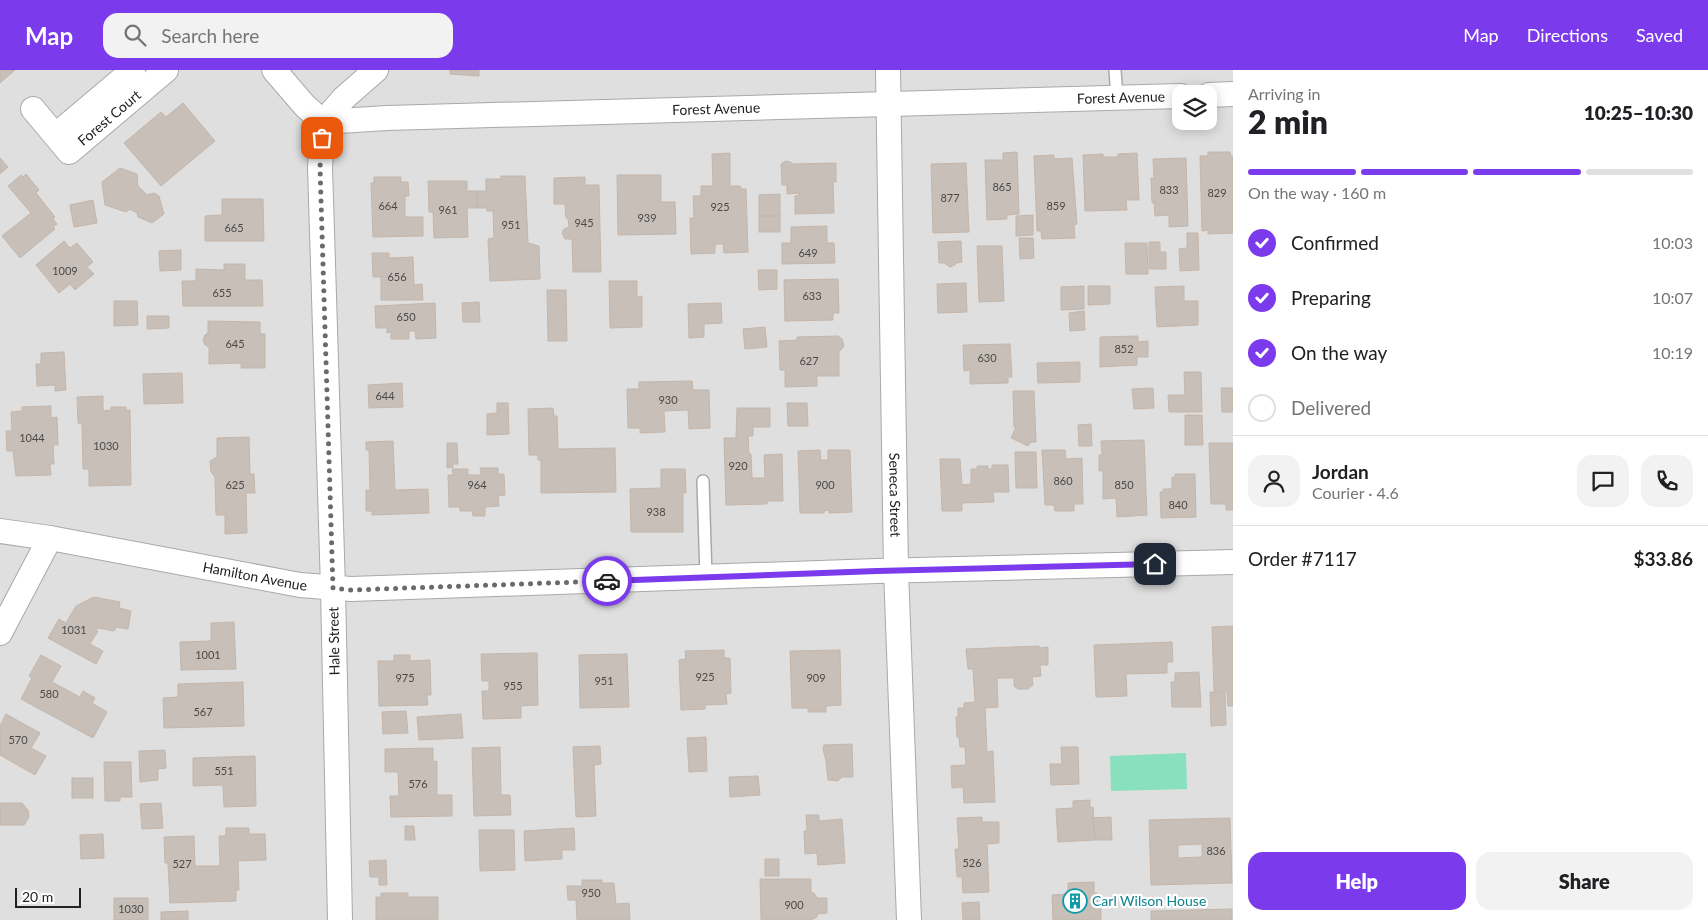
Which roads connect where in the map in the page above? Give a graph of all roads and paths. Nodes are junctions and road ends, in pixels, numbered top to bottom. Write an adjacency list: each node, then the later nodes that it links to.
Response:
1 (133, 70): 14 (street, Forest Court)
2 (166, 70): 14 (street, Forest Court)
3 (274, 70): 13 (street)
4 (376, 70): 13 (street)
5 (888, 70): 11 (street, Seneca Street)
6 (1116, 70): 10 (lane)
7 (1233, 94): 8 (street)
8 (1217, 95)
9 (1172, 96): 10 (street, Forest Avenue)
10 (1117, 98): 11 (street, Forest Avenue)
11 (889, 104): 13 (street, Forest Avenue); 19 (street, Seneca Street)
12 (33, 109): 14 (street, Forest Court)
13 (323, 122): 21 (street, Hale Street)
14 (62, 143)
15 (703, 481): 20 (lane)
16 (0, 530): 17 (street, Hamilton Avenue)
17 (50, 538): 21 (street, Hamilton Avenue); 22 (street)
18 (1233, 562): 19 (street, Hamilton Avenue)
19 (896, 570): 20 (street, Hamilton Avenue); 24 (street, Seneca Street)
20 (706, 577): 21 (street, Hamilton Avenue)
21 (333, 588): 23 (street, Hale Street)
22 (0, 633)
23 (340, 920)
24 (909, 920)

